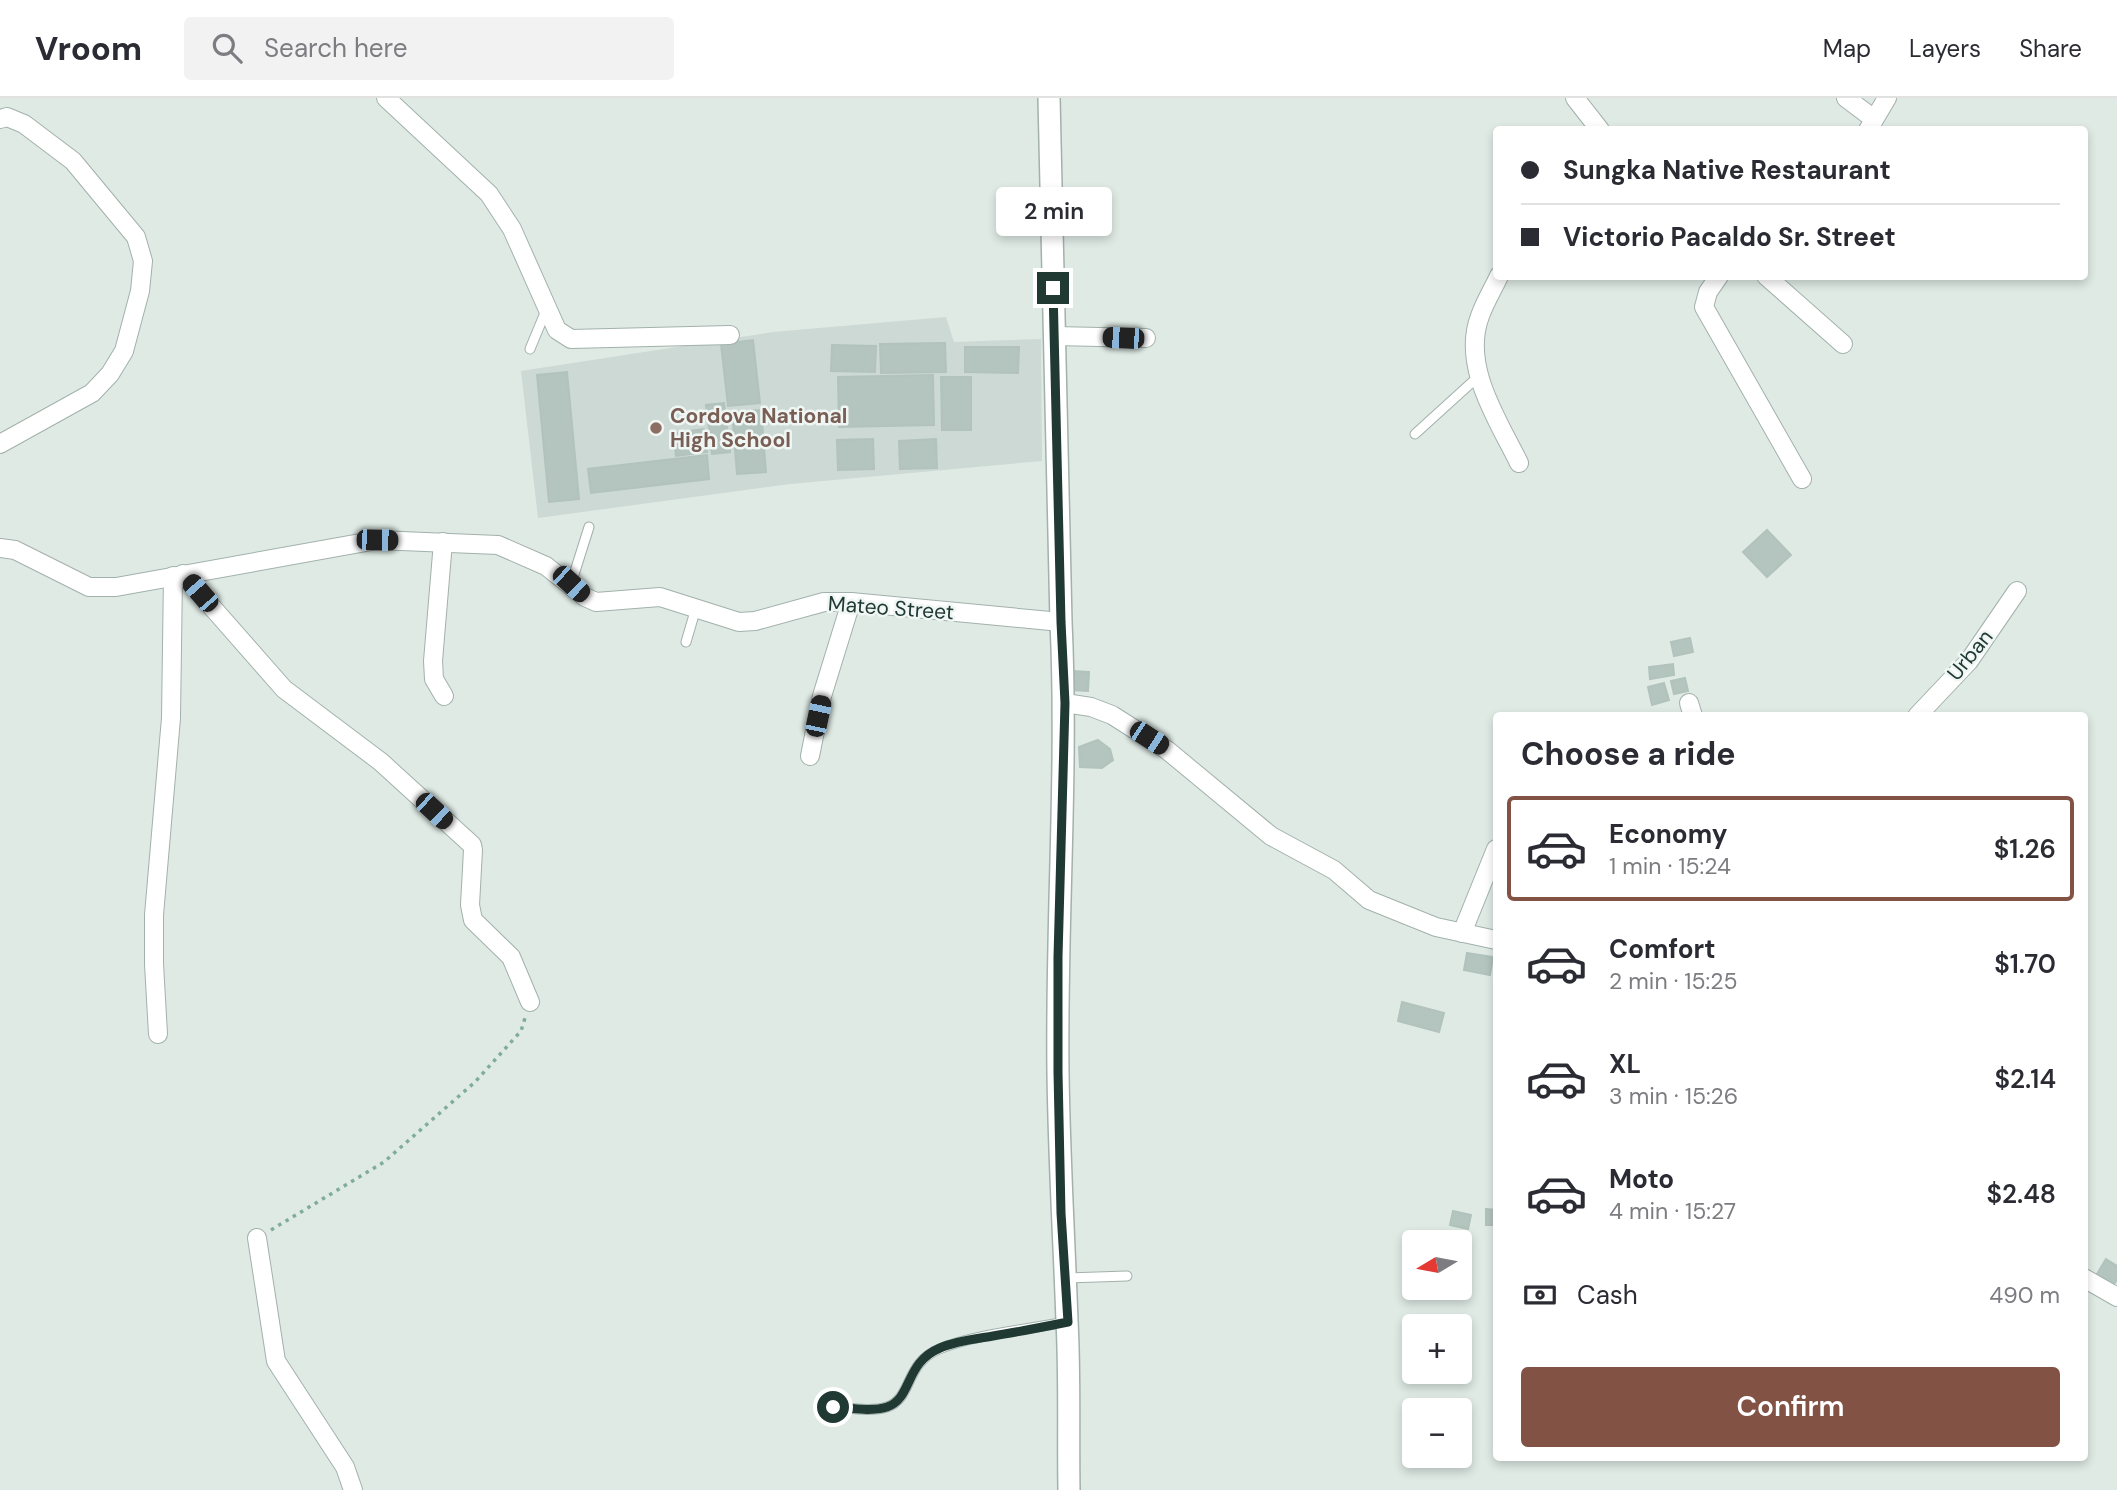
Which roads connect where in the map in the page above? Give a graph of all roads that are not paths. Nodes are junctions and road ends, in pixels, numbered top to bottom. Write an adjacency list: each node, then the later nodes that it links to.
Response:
1 (386, 98): 12 (street)
2 (1049, 98): 14 (street)
3 (1575, 98): 8 (street)
4 (1846, 98): 7 (street)
5 (1887, 98): 7 (street)
6 (0, 119): 20 (street)
7 (1871, 124)
8 (1598, 126)
9 (1497, 280): 18 (street)
10 (1717, 280): 22 (street)
11 (1772, 280): 16 (street)
12 (547, 307): 13 (street); 17 (lane)
13 (730, 335)
14 (1054, 336): 15 (street); 31 (street)
15 (1146, 338)
16 (1843, 344)
17 (530, 349)
18 (1480, 375): 19 (lane); 21 (street)
19 (1415, 434)
20 (0, 444)
21 (1520, 463)
22 (1802, 480)
23 (589, 527): 27 (lane)
24 (443, 542): 26 (street, Mateo Street); 27 (street, Mateo Street); 33 (street)
25 (0, 548): 26 (street, Mateo Street)
26 (178, 575): 40 (street); 41 (street)
27 (571, 584): 30 (street, Mateo Street)
28 (2017, 591): 35 (street, Urban)
29 (851, 603): 30 (street, Mateo Street); 31 (street, Mateo Street); 36 (street)
30 (696, 608): 32 (lane)
31 (1061, 622): 34 (street)
32 (686, 642)
33 (444, 696)
34 (1065, 703): 38 (street); 44 (street)
35 (1921, 712)
36 (810, 756)
37 (1493, 856): 38 (street)
38 (1462, 933): 39 (street)
39 (1493, 939)
40 (530, 1002)
41 (158, 1034)
42 (257, 1238): 49 (street)
43 (1126, 1276): 44 (lane)
44 (1065, 1278): 47 (street)
45 (2088, 1280): 46 (street)
46 (2117, 1297)
47 (1068, 1322): 48 (lane); 50 (street)
48 (833, 1407)
49 (353, 1490)
50 (1069, 1490)

